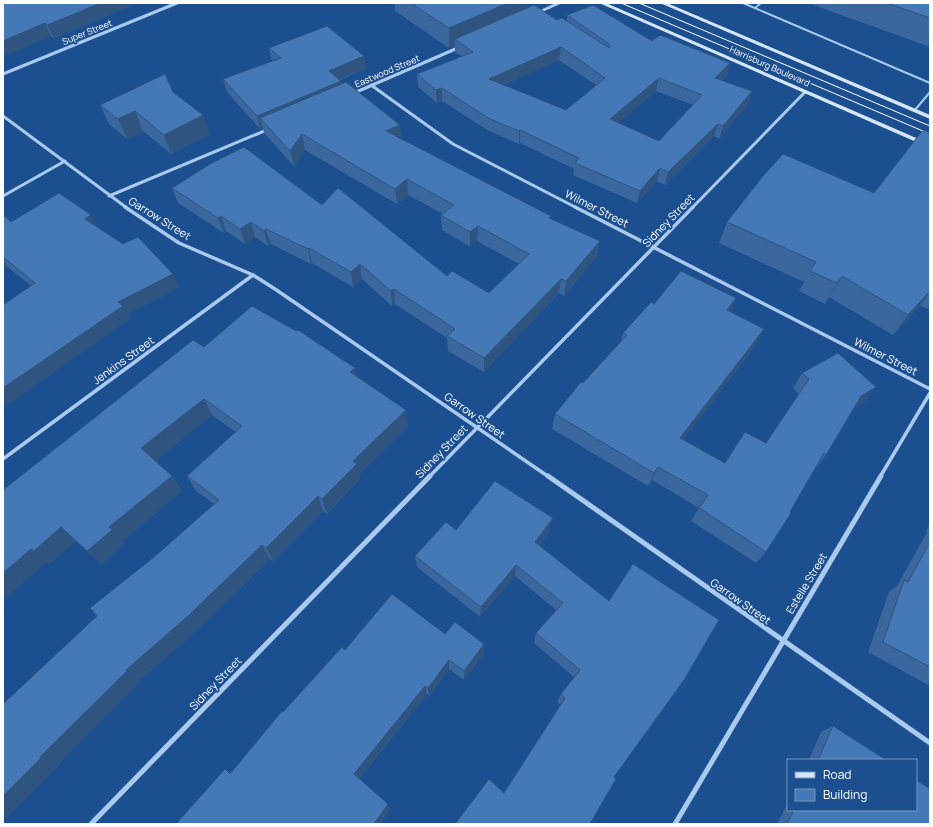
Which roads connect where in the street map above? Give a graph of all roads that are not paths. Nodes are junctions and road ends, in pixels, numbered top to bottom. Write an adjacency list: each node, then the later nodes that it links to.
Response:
1 (177, 3): 12 (street, Super Street)
2 (559, 3): 8 (street)
3 (602, 3): 15 (main road, Harrisburg Boulevard)
4 (663, 3): 18 (main road, Harrisburg Boulevard)
5 (743, 3): 7 (lane)
6 (761, 3): 7 (lane)
7 (755, 8): 13 (lane)
8 (538, 12): 9 (street); 10 (lane)
9 (531, 16)
10 (544, 17)
11 (465, 44): 14 (street, Eastwood Street)
12 (3, 74)
13 (930, 83)
14 (371, 86): 17 (street, Eastwood Street); 26 (street, Wilmer Street)
15 (805, 92): 22 (main road, Harrisburg Boulevard); 26 (street, Sidney Street)
16 (930, 92): 18 (lane)
17 (349, 95)
18 (915, 110): 20 (main road, Harrisburg Boulevard)
19 (3, 116): 23 (street, Garrow Street)
20 (930, 116)
21 (276, 126): 25 (street)
22 (930, 146)
23 (65, 161): 24 (street); 25 (street, Garrow Street)
24 (3, 196)
25 (109, 196): 27 (street, Garrow Street)
26 (654, 247): 28 (street, Wilmer Street); 30 (street, Sidney Street)
27 (253, 275): 30 (street, Garrow Street); 31 (street, Jenkins Street)
28 (930, 389)
29 (930, 393): 32 (street, Estelle Street)
30 (477, 427): 32 (street, Garrow Street); 34 (street, Sidney Street)
31 (3, 459)
32 (783, 642): 33 (street, Garrow Street); 35 (street, Estelle Street)
33 (930, 743)
34 (91, 824)
35 (675, 824)

